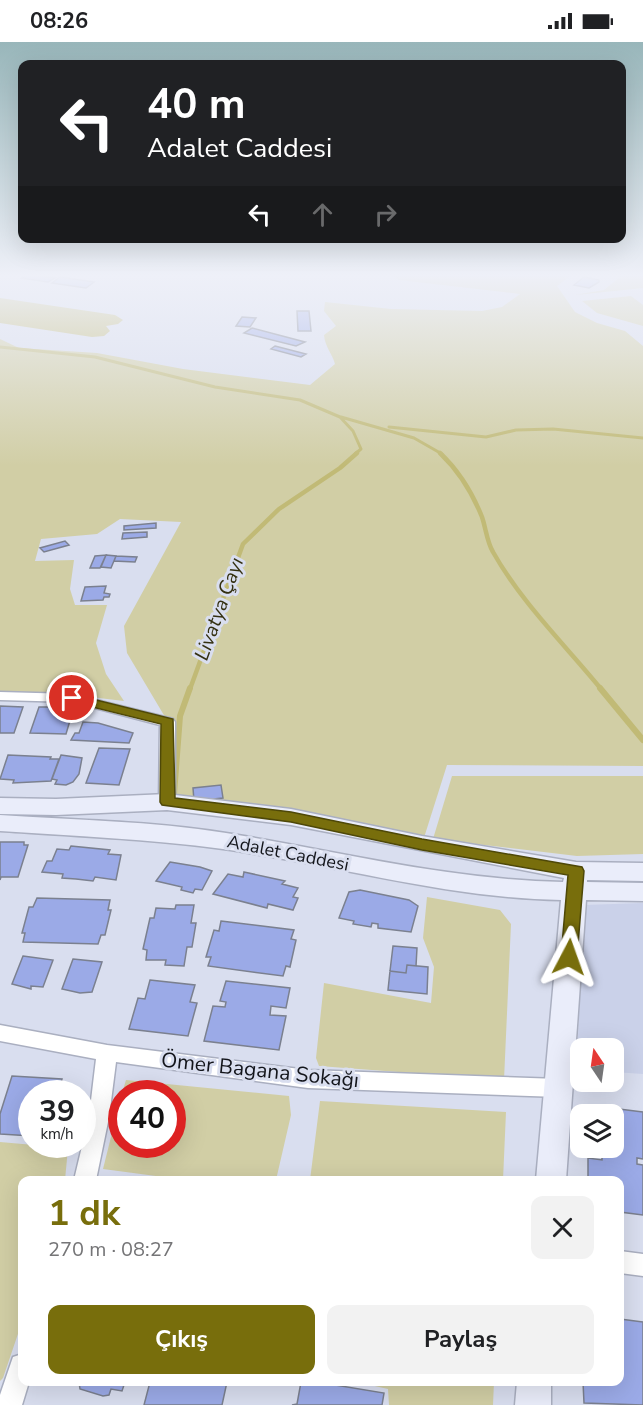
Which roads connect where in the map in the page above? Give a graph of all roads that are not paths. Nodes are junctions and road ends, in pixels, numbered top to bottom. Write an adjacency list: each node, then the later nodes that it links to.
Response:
1 (0, 696): 2 (street)
2 (167, 802): 3 (street, Adalet Caddesi); 6 (street, Adalet Caddesi)
3 (0, 806)
4 (0, 823): 6 (street, Adalet Caddesi)
5 (643, 872): 6 (street)
6 (575, 882): 7 (street); 10 (street)
7 (643, 892)
8 (0, 1033): 9 (street, Ömer Bagana Sokağı)
9 (106, 1053): 10 (street, Ömer Bagana Sokağı); 11 (street)
10 (559, 1088): 12 (street)
11 (86, 1176)
12 (551, 1176)
13 (624, 1262): 14 (street)
14 (643, 1264)
15 (18, 1378): 17 (street)
16 (534, 1386): 18 (street)
17 (9, 1405)
18 (532, 1405)

